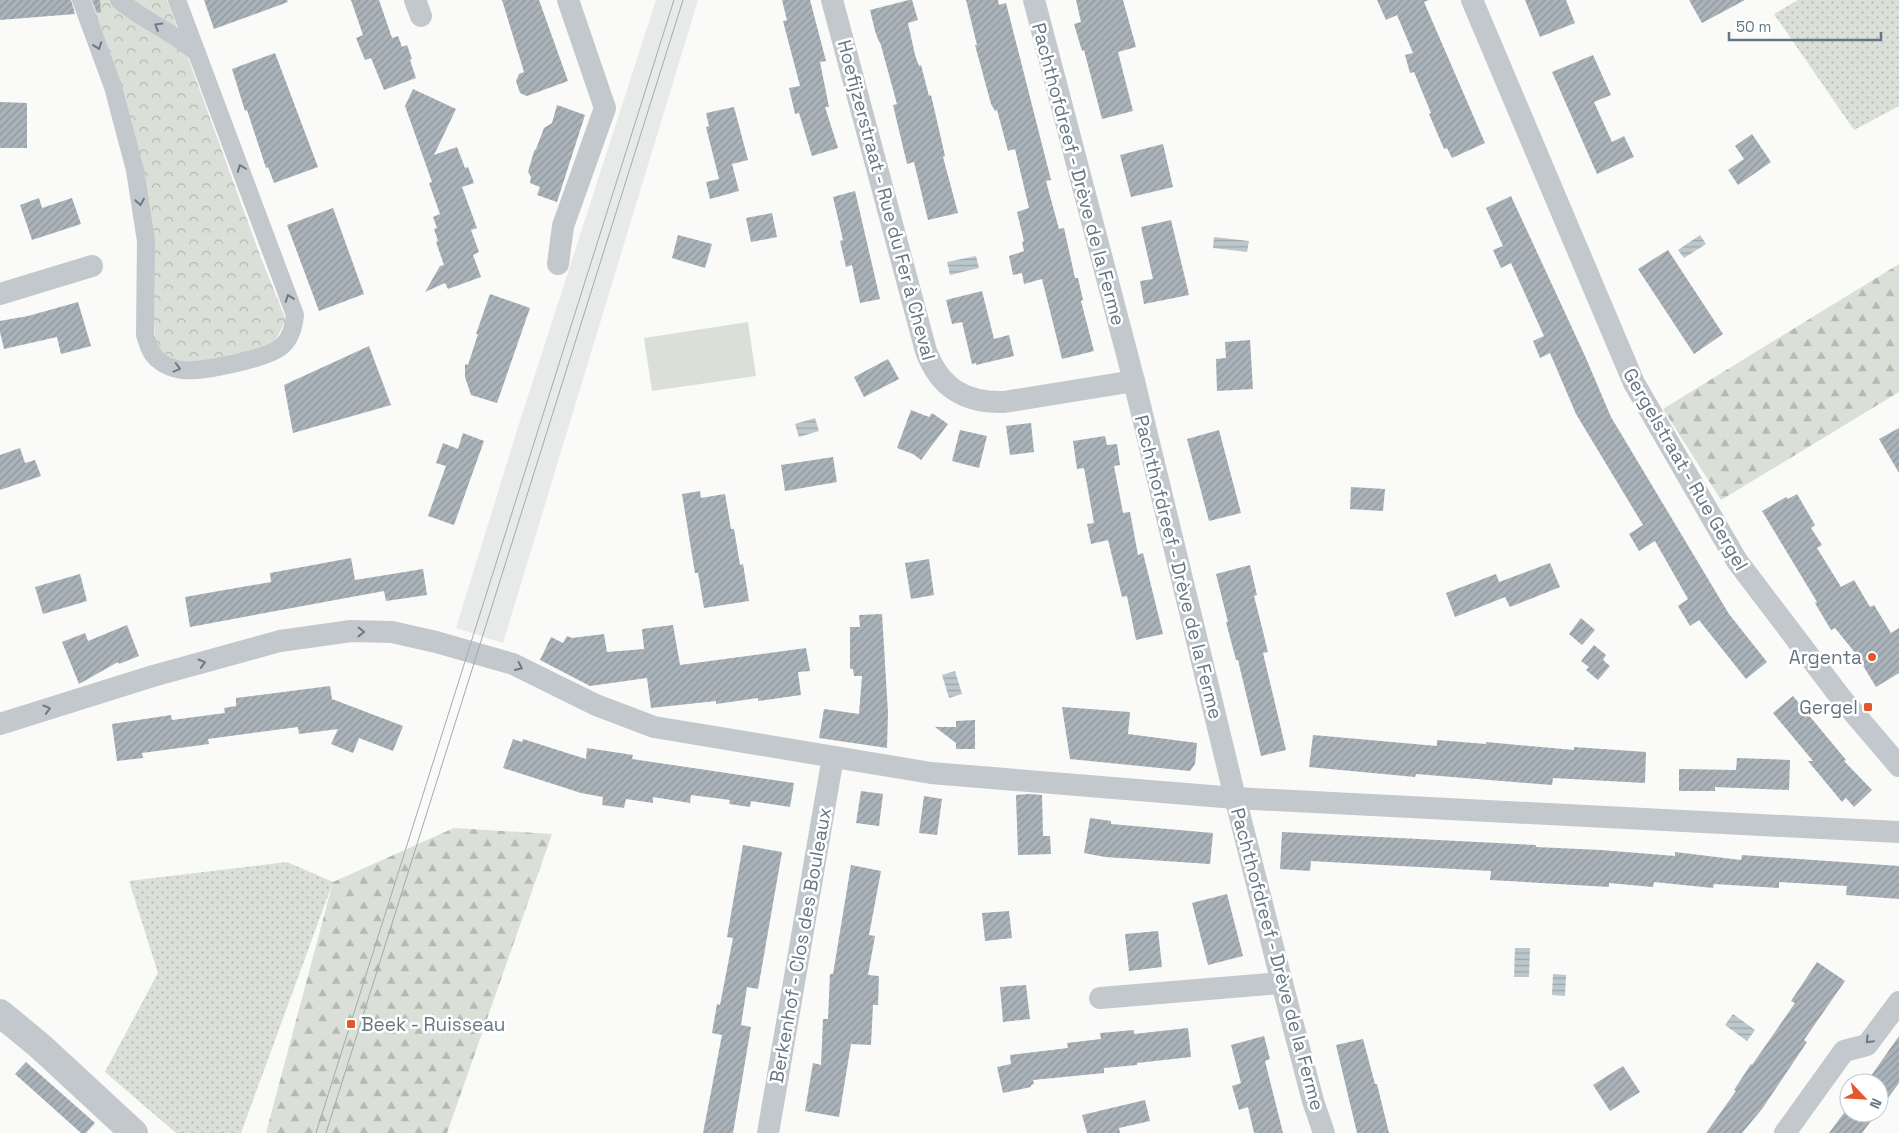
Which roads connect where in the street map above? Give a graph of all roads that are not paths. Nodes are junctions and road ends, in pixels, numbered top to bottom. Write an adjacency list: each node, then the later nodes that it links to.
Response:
1 (81, 0): 8 (street, one-way to 8)
2 (119, 0): 8 (street, one-way to 2)
3 (177, 0): 8 (street)
4 (568, 0): 9 (street)
5 (832, 0): 12 (street, Hoefijzerstraat - Rue du Fer à Cheval)
6 (1034, 0): 12 (street, Pachthofdreef - Drève de la Ferme)
7 (1472, 0): 15 (street, Gergelstraat - Rue Gergel)
8 (197, 53)
9 (558, 264)
10 (92, 266): 11 (street)
11 (0, 294)
12 (1134, 382): 16 (street, Pachthofdreef - Drève de la Ferme)
13 (0, 724): 14 (street, one-way to 14)
14 (833, 757): 16 (street); 23 (street, Berkenhof - Clos des Bouleaux)
15 (1899, 766)
16 (1236, 798): 17 (street); 18 (street, Pachthofdreef - Drève de la Ferme)
17 (1899, 832)
18 (1282, 983): 19 (street); 24 (street, Pachthofdreef - Drève de la Ferme)
19 (1100, 998)
20 (1899, 1002): 25 (street, one-way to 25)
21 (0, 1013): 22 (street)
22 (134, 1133)
23 (768, 1133)
24 (1324, 1133)
25 (1785, 1133)

